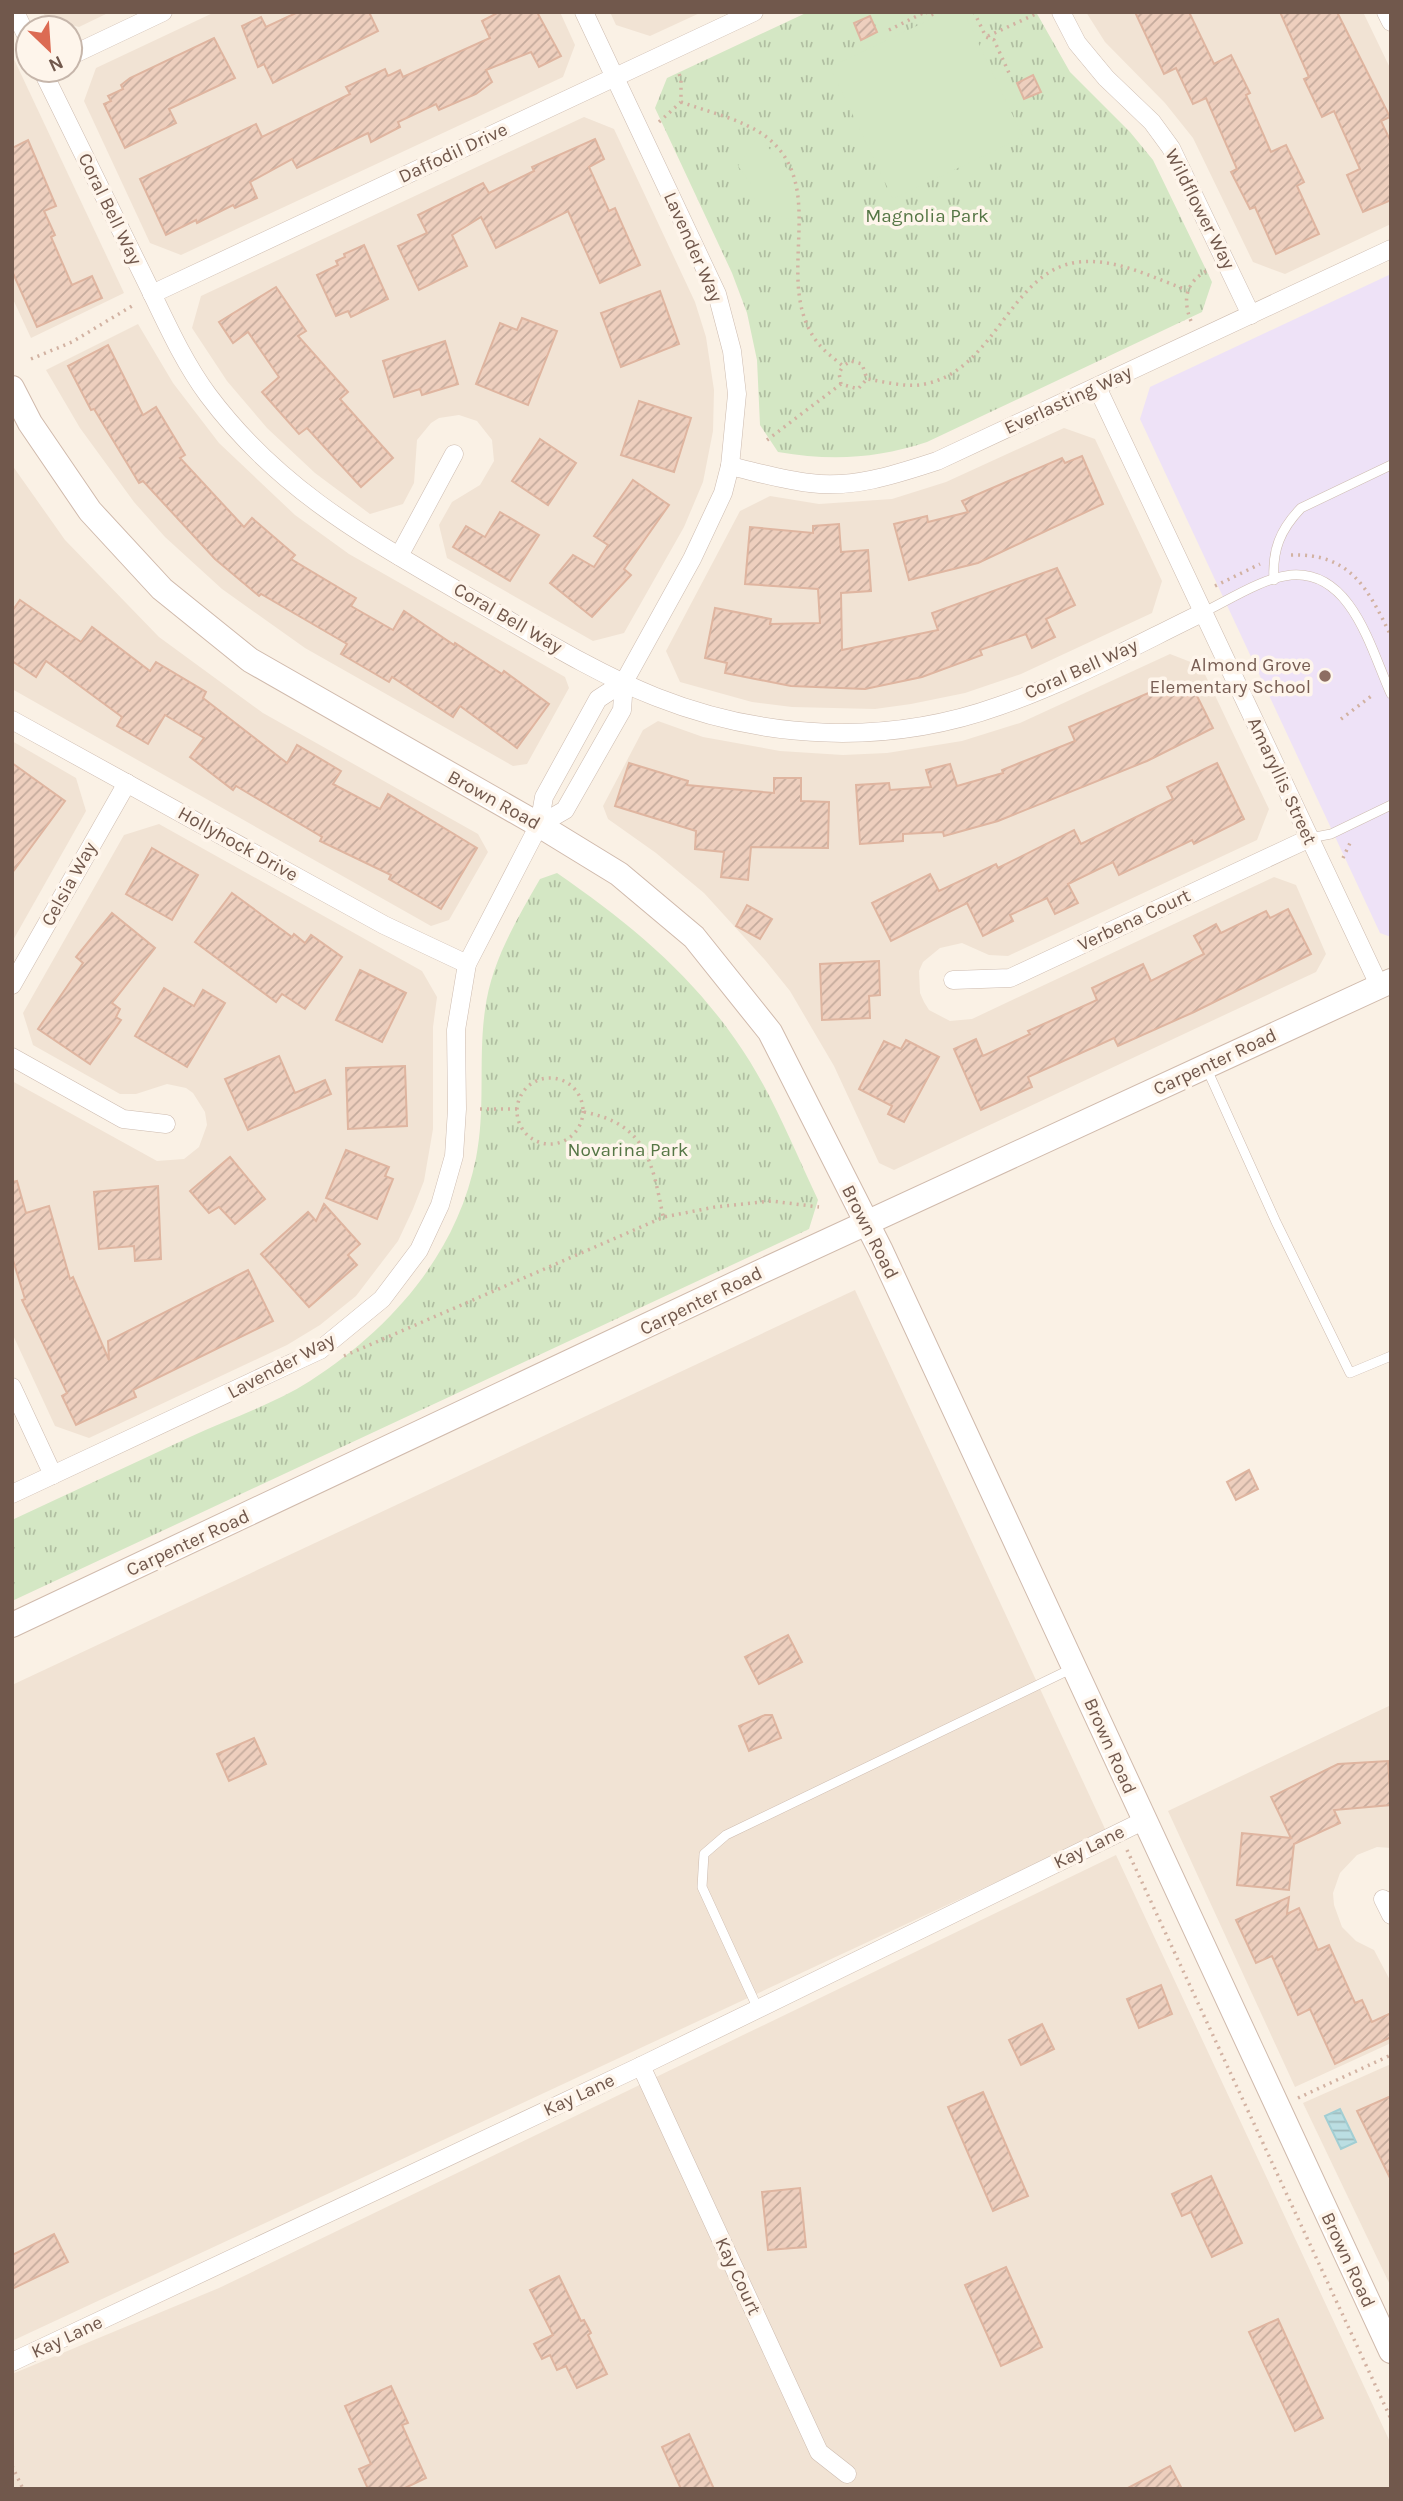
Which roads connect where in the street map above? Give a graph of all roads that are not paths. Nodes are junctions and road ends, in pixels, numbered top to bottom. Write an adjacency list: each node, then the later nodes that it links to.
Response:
1 (163, 12): 7 (street)
2 (584, 12): 8 (street, Lavender Way)
3 (754, 12): 8 (street, Daffodil Drive)
4 (1061, 12): 12 (street, Wildflower Way)
5 (1386, 12): 6 (street)
6 (1391, 22)
7 (84, 49)
8 (615, 77): 11 (street, Daffodil Drive); 17 (street, Lavender Way)
9 (49, 84): 11 (street, Coral Bell Way)
10 (1391, 249): 12 (street, Everlasting Way)
11 (152, 294): 18 (street, Coral Bell Way)
12 (1251, 315): 13 (street, Everlasting Way)
13 (1097, 387): 17 (street, Everlasting Way); 20 (street, Amaryllis Street)
14 (12, 388): 26 (street, Brown Road)
15 (454, 454): 18 (street)
16 (1391, 465): 19 (lane)
17 (730, 466): 21 (street, Lavender Way)
18 (399, 556): 21 (street, Coral Bell Way)
19 (1275, 580): 20 (lane); 22 (lane)
20 (1202, 612): 21 (street, Coral Bell Way); 27 (street, Amaryllis Street)
21 (624, 682): 26 (street, Lavender Way); 26 (street, Lavender Way)
22 (1391, 694)
23 (12, 720): 24 (street, Hollyhock Drive)
24 (127, 783): 28 (street, Hollyhock Drive); 31 (street, Celsia Way)
25 (1391, 804): 27 (lane)
26 (539, 825): 28 (street, Lavender Way); 35 (street, Brown Road)
27 (1310, 838): 29 (street, Verbena Court); 30 (street, Amaryllis Street)
28 (467, 964): 38 (street, Lavender Way)
29 (953, 980)
30 (1385, 983): 33 (street, Carpenter Road)
31 (12, 985)
32 (12, 1057): 34 (street)
33 (1206, 1066): 35 (street, Carpenter Road); 36 (lane)
34 (166, 1124)
35 (867, 1225): 40 (street, Carpenter Road); 41 (street, Brown Road)
36 (1391, 1356)
37 (12, 1387): 38 (street)
38 (53, 1475): 39 (street, Lavender Way)
39 (12, 1494)
40 (12, 1625)
41 (1075, 1668): 42 (street, Brown Road); 43 (lane)
42 (1143, 1821): 43 (street, Kay Lane); 45 (street, Brown Road)
43 (758, 2009): 44 (street, Kay Lane)
44 (641, 2066): 46 (street, Kay Lane); 47 (street, Kay Court)
45 (1391, 2351)
46 (12, 2362)
47 (848, 2474)

